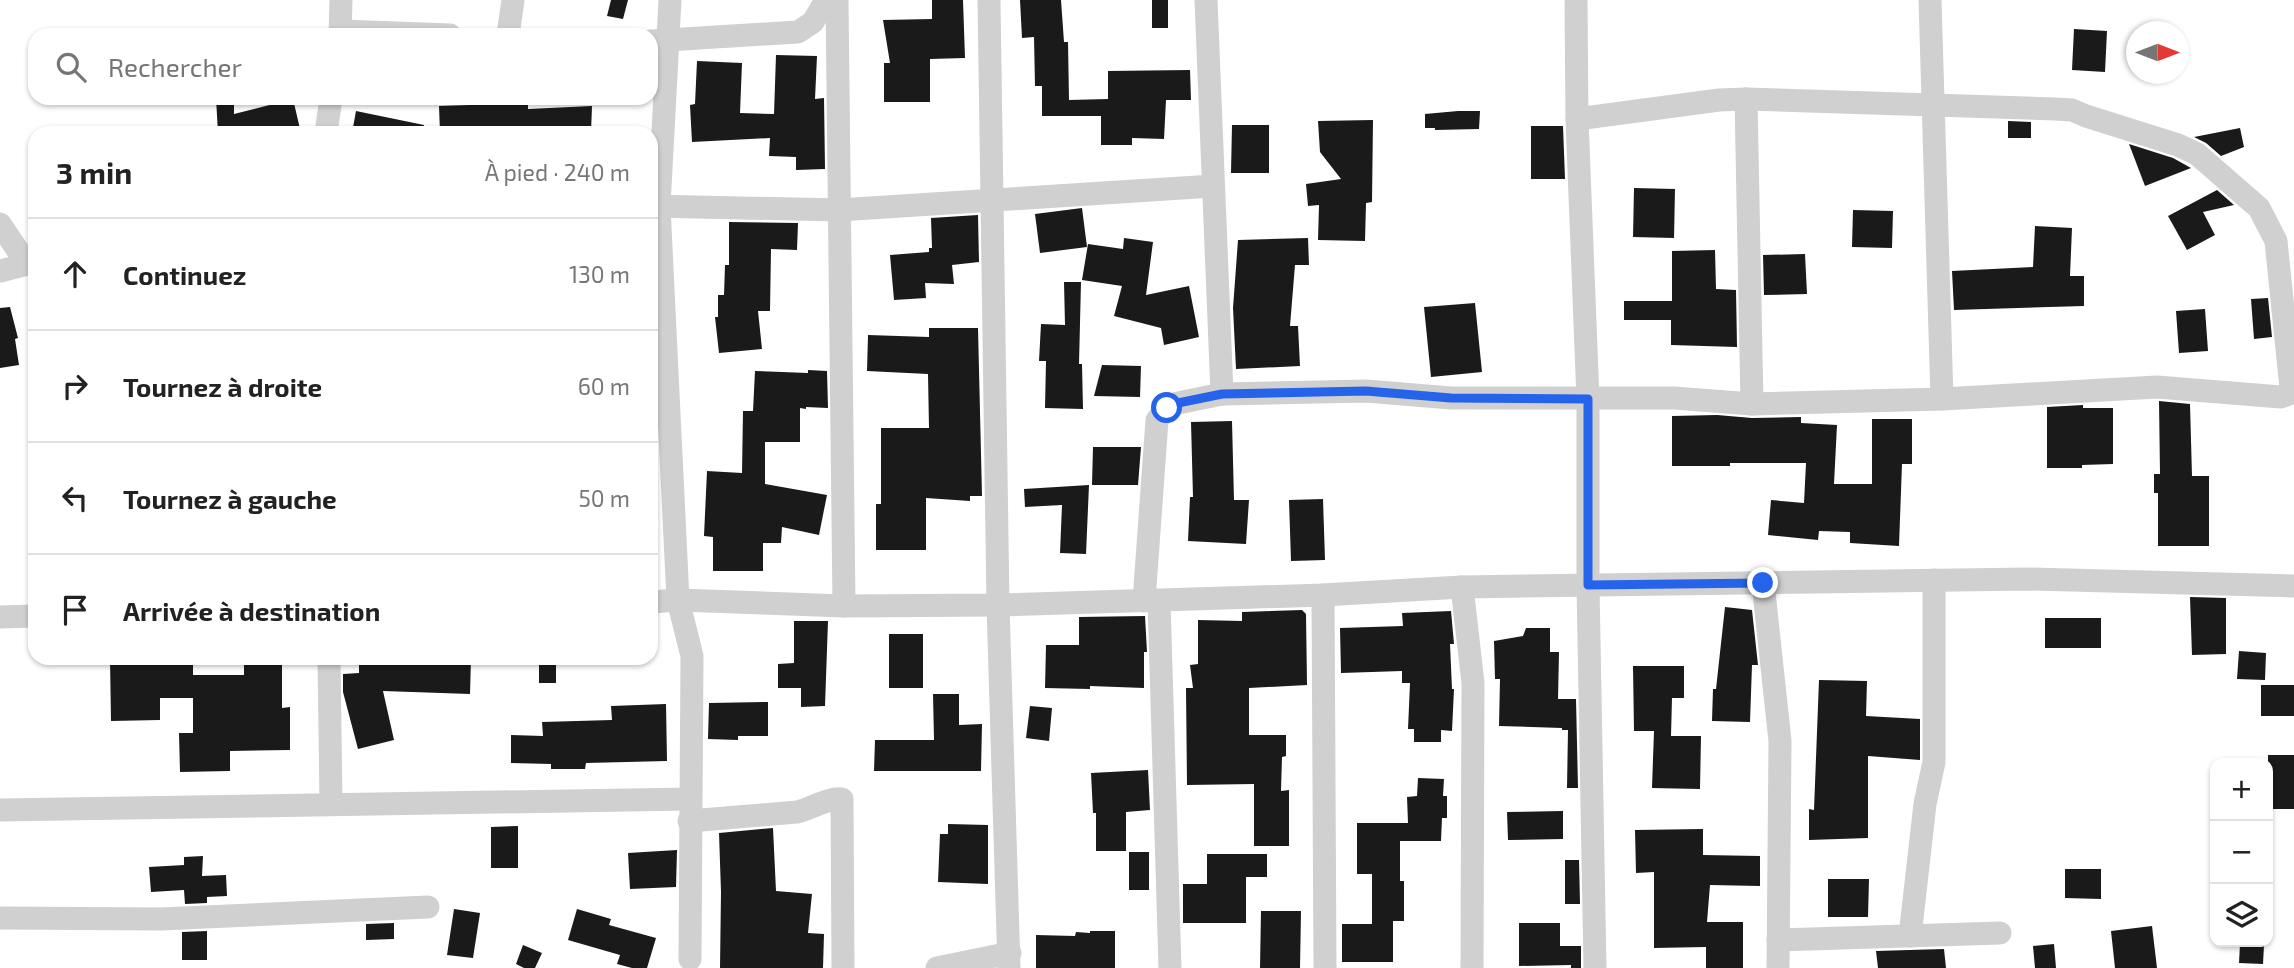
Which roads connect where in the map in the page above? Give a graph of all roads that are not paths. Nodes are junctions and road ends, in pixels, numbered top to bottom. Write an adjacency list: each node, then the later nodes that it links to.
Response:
1 (341, 0): 10 (street)
2 (513, 0): 11 (street)
3 (670, 0): 12 (street)
4 (826, 0): 12 (street)
5 (837, 0): 22 (street)
6 (989, 0): 20 (street)
7 (1206, 0): 19 (street)
8 (1576, 0): 16 (street)
9 (1930, 0): 15 (street)
10 (341, 28)
11 (509, 28)
12 (660, 41): 18 (street)
13 (1746, 99): 15 (street); 16 (street); 31 (street)
14 (330, 105): 17 (street)
15 (1933, 106): 30 (street); 30 (street)
16 (1577, 119): 29 (street)
17 (327, 126)
18 (657, 126)
19 (1213, 186): 20 (street); 28 (street)
20 (993, 202): 22 (street); 41 (street)
21 (658, 206): 22 (street)
22 (839, 210): 42 (street)
23 (0, 224): 25 (street)
24 (658, 257): 38 (street)
25 (28, 259)
26 (28, 264): 27 (street)
27 (0, 271)
28 (1222, 394): 29 (street); 40 (street)
29 (1588, 399): 31 (street); 34 (street)
30 (1942, 399): 31 (street)
31 (1752, 404)
32 (1934, 580): 33 (street); 35 (street); 52 (street)
33 (1763, 583): 34 (street); 53 (street)
34 (1588, 585): 36 (street); 61 (street)
35 (2294, 586)
36 (1462, 587): 37 (street); 60 (street)
37 (1323, 595): 40 (street); 59 (street)
38 (678, 600): 39 (street); 42 (street); 48 (street)
39 (658, 601)
40 (1151, 601): 41 (street); 58 (street)
41 (998, 605): 42 (street); 55 (street)
42 (844, 606)
43 (28, 616): 44 (street)
44 (0, 617)
45 (329, 665): 46 (street)
46 (331, 804): 47 (street); 48 (street)
47 (0, 810)
48 (689, 810): 54 (street); 56 (street)
49 (428, 907): 50 (street)
50 (0, 918)
51 (2000, 933): 52 (street)
52 (1910, 936): 53 (street)
53 (1778, 940): 62 (street)
54 (690, 959)
55 (1009, 961): 57 (street)
56 (843, 968)
57 (937, 968)
58 (1170, 968)
59 (1325, 968)
60 (1472, 968)
61 (1595, 968)
62 (1778, 968)

